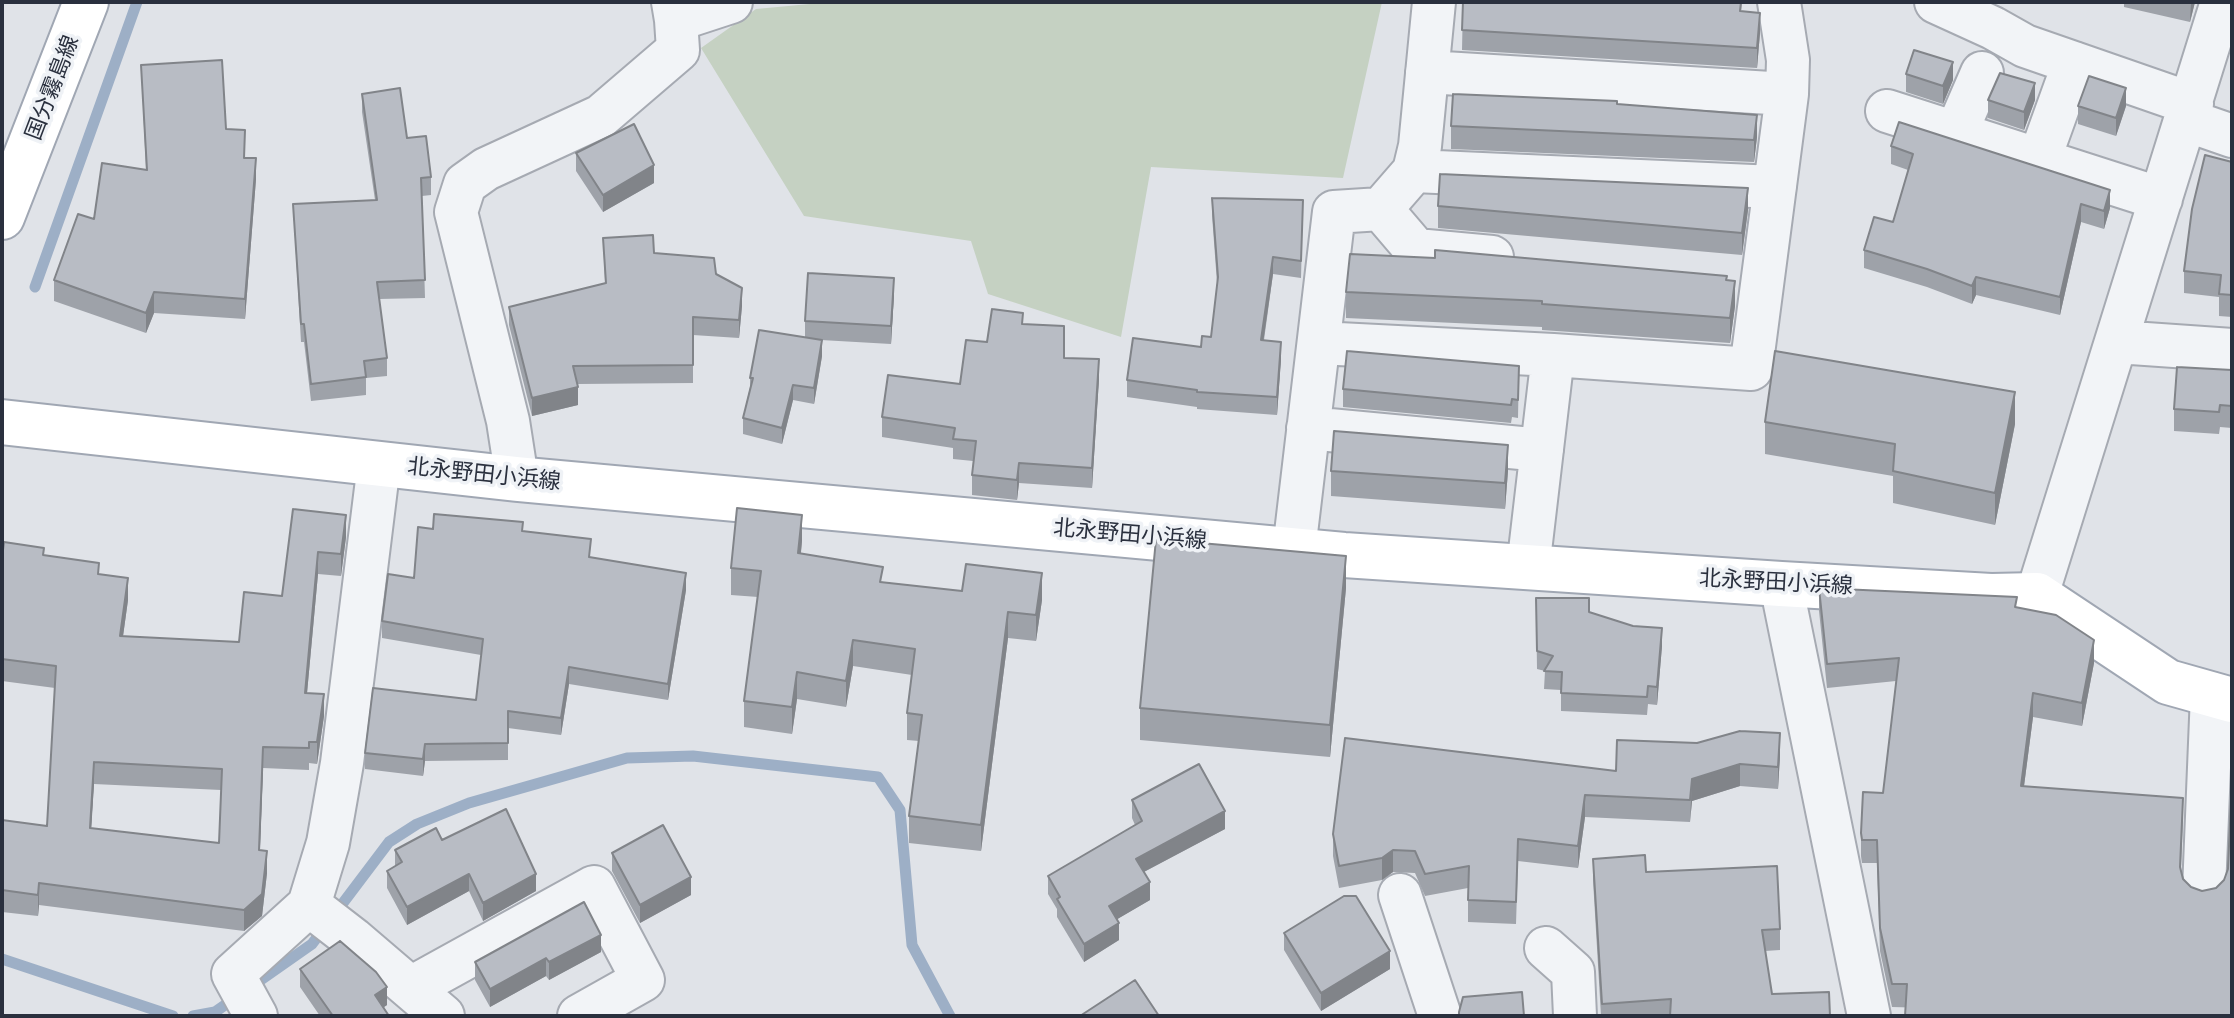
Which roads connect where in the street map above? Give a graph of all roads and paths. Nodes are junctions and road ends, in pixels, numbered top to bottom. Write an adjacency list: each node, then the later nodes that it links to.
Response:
1 (86, 2): 21 (main road, 国分霧島線)
2 (731, 2): 7 (street)
3 (1434, 2): 9 (street)
4 (1779, 2): 11 (street)
5 (1936, 2): 8 (street)
6 (2222, 2): 13 (street)
7 (674, 11): 31 (street)
8 (2074, 63): 13 (street); 16 (street)
9 (1427, 72): 11 (street); 17 (street)
10 (1982, 73): 14 (street)
11 (1787, 94): 18 (street)
12 (1887, 111): 14 (street)
13 (2189, 112): 15 (street); 19 (street)
14 (1956, 133): 16 (street)
15 (2232, 136)
16 (2039, 160): 19 (street)
17 (1414, 171): 18 (street); 20 (street)
18 (1775, 187): 26 (street)
19 (2161, 199): 23 (street)
20 (1381, 209): 22 (street); 24 (street)
21 (2, 217)
22 (1526, 260)
23 (2117, 342): 25 (street); 35 (street)
24 (1319, 343): 26 (street); 28 (street)
25 (2232, 350)
26 (1553, 355): 29 (street)
27 (2, 422): 30 (main road, 北永野田小浜線)
28 (1308, 428): 29 (street); 32 (street)
29 (1542, 450): 33 (street)
30 (379, 464): 31 (main road, 北永野田小浜線); 39 (street)
31 (517, 479): 32 (main road, 北永野田小浜線)
32 (1294, 550): 33 (main road, 北永野田小浜線)
33 (1528, 568): 34 (main road, 北永野田小浜線)
34 (1781, 584): 35 (main road, 北永野田小浜線); 47 (street)
35 (2037, 595): 36 (main road)
36 (2222, 697): 37 (street)
37 (2204, 890)
38 (1400, 895): 45 (street)
39 (309, 905): 41 (street); 42 (street)
40 (1546, 948): 46 (street)
41 (411, 988): 43 (street); 44 (street)
42 (256, 1016)
43 (443, 1016)
44 (579, 1016)
45 (1440, 1016)
46 (1575, 1016)
47 (1869, 1016)

